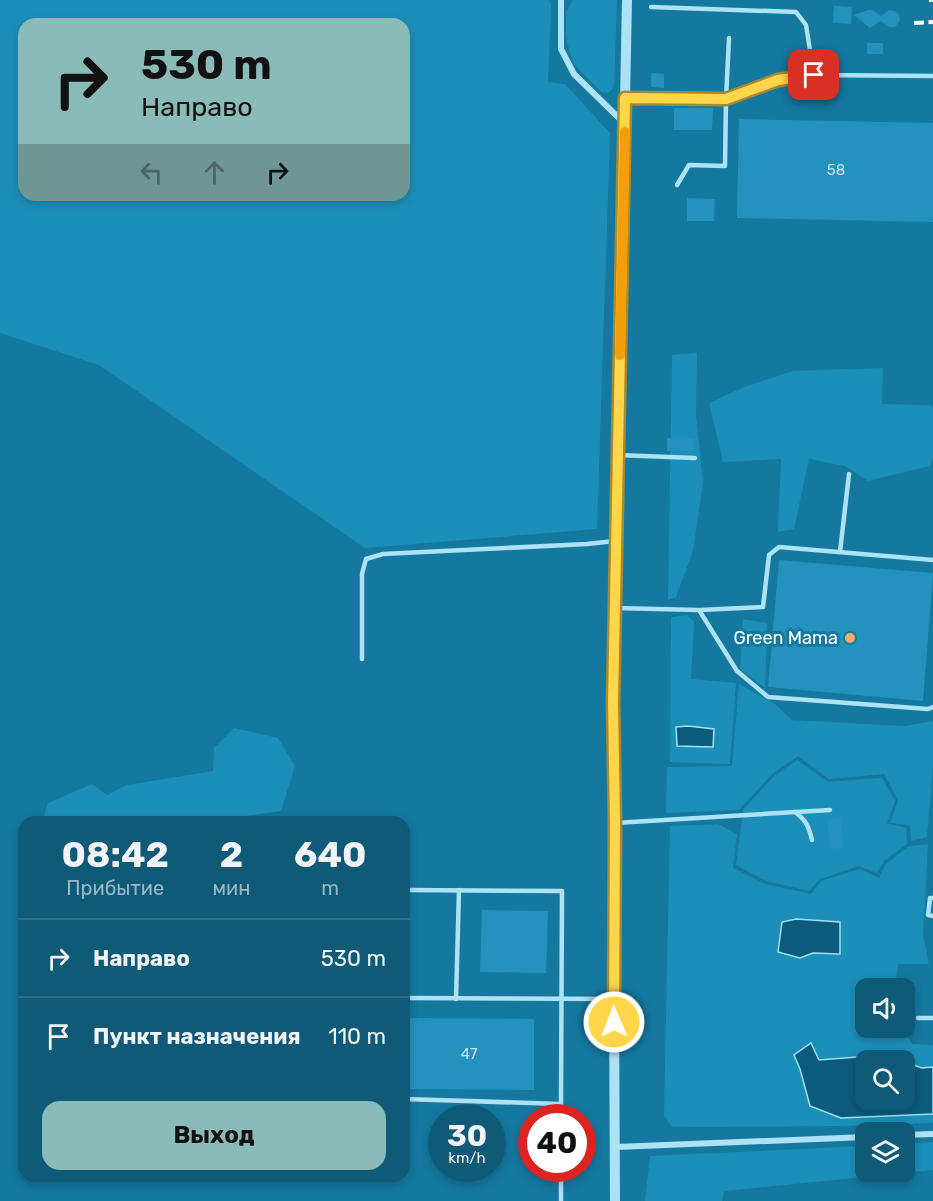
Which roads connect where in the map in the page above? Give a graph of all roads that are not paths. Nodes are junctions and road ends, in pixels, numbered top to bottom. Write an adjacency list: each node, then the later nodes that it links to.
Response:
1 (562, 0): 9 (street)
2 (627, 0): 7 (street)
3 (651, 7): 5 (lane)
4 (729, 38): 8 (lane)
5 (814, 75): 6 (lane); 8 (lane)
6 (933, 76)
7 (625, 98): 8 (lane); 9 (street)
8 (726, 99): 10 (lane)
9 (625, 124): 11 (street)
10 (678, 185)
11 (617, 455): 12 (lane); 14 (street)
12 (696, 458)
13 (849, 474): 15 (lane)
14 (615, 541): 17 (street); 19 (lane)
15 (840, 552): 16 (lane); 18 (lane)
16 (933, 560)
17 (614, 608): 18 (lane); 23 (street)
18 (699, 610): 20 (lane)
19 (362, 658)
20 (933, 707)
21 (830, 810): 22 (lane)
22 (795, 812): 23 (lane); 24 (lane)
23 (615, 823): 32 (street)
24 (812, 840)
25 (410, 890): 26 (lane)
26 (459, 890): 30 (lane); 31 (lane)
27 (933, 898): 28 (lane)
28 (933, 916)
29 (410, 998): 30 (lane)
30 (456, 999): 31 (lane)
31 (560, 999): 32 (lane); 36 (lane)
32 (614, 999): 40 (street)
33 (918, 1018): 34 (lane)
34 (933, 1018)
35 (410, 1099): 36 (lane)
36 (561, 1104)
37 (933, 1134): 38 (street)
38 (915, 1135)
39 (855, 1137): 40 (street)
40 (616, 1147): 43 (street)
41 (561, 1182): 42 (lane)
42 (561, 1201)
43 (615, 1201)

